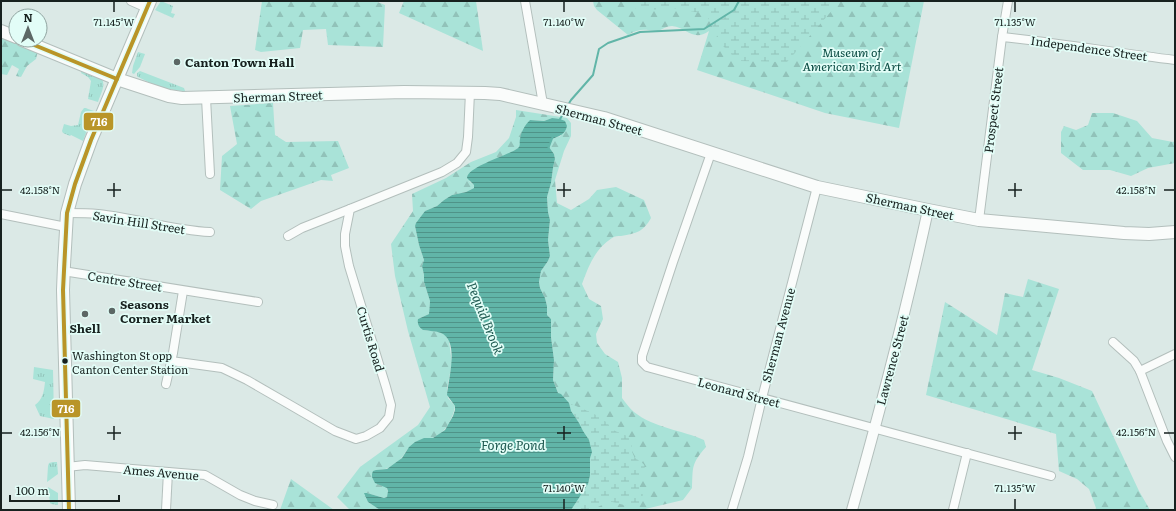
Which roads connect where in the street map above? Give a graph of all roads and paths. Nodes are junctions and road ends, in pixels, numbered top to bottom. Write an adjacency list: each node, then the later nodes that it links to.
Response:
1 (131, 1): 4 (street)
2 (525, 1): 11 (street)
3 (1008, 1): 5 (street, Prospect Street)
4 (149, 4): 8 (main road)
5 (1002, 37): 7 (street, Independence Street); 19 (street, Prospect Street)
6 (42, 48): 8 (main road, Sherman Street)
7 (1175, 60)
8 (118, 79): 10 (main road, Sherman Street); 18 (main road)
9 (470, 92): 10 (main road, Sherman Street); 11 (main road, Sherman Street); 15 (street)
10 (206, 98): 13 (street)
11 (543, 104): 12 (main road, Sherman Street)
12 (711, 153): 14 (main road, Sherman Street); 32 (street, Leonard Street)
13 (210, 174)
14 (817, 187): 16 (main road, Sherman Street); 32 (street, Sherman Avenue)
15 (350, 209): 23 (street); 29 (street, Curtis Road)
16 (928, 210): 19 (main road, Sherman Street); 33 (street, Lawrence Street)
17 (1, 214): 20 (street)
18 (67, 214): 20 (main road); 21 (street, Savin Hill Street)
19 (979, 220): 22 (main road, Sherman Street)
20 (66, 227): 24 (main road)
21 (210, 232)
22 (1175, 232)
23 (288, 236)
24 (63, 271): 25 (street, Centre Street); 36 (main road)
25 (183, 291): 26 (street, Centre Street); 29 (street)
26 (258, 302)
27 (1113, 342): 30 (street)
28 (1175, 354): 30 (street)
29 (171, 360): 31 (street)
30 (1140, 371): 35 (street)
31 (166, 384)
32 (762, 398): 33 (street, Leonard Street); 40 (street, Sherman Avenue)
33 (874, 428): 34 (street, Leonard Street); 43 (street, Lawrence Street)
34 (967, 453): 38 (street, Leonard Street); 44 (street)
35 (1175, 457)
36 (67, 467): 37 (street, Ames Avenue); 41 (main road)
37 (168, 472): 39 (street, Ames Avenue); 42 (street)
38 (1051, 476)
39 (273, 505)
40 (733, 508)
41 (69, 510)
42 (166, 510)
43 (852, 510)
44 (953, 510)

